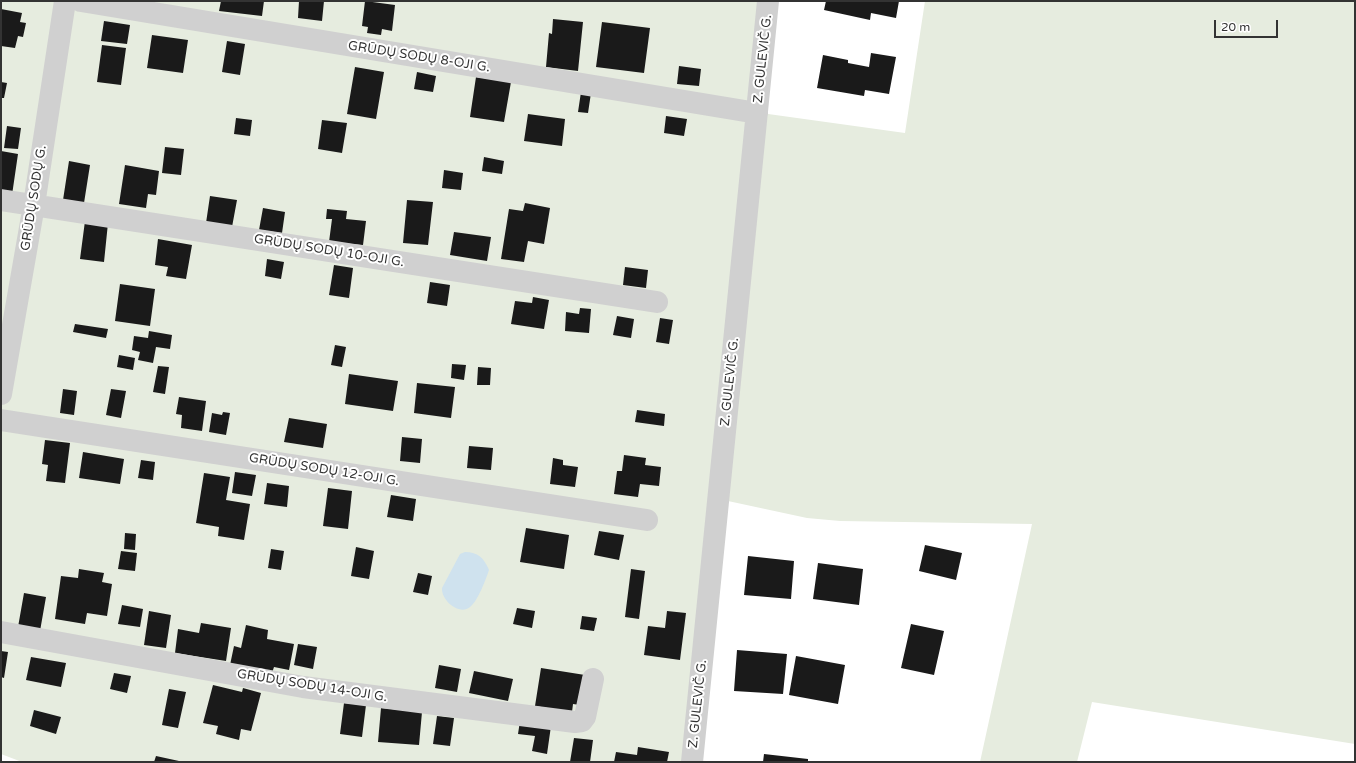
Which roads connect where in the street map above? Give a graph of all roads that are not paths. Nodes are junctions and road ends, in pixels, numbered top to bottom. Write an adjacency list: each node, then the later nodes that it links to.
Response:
1 (65, 1): 6 (street, GRŪDŲ SODŲ G.)
2 (81, 1): 4 (street, GRŪDŲ SODŲ 8-OJI G.)
3 (768, 1): 4 (street, Z. GULEVIČ G.)
4 (757, 113): 13 (street, Z. GULEVIČ G.)
5 (1, 200): 6 (street, GRŪDŲ SODŲ 10-OJI G.)
6 (34, 205): 7 (street, GRŪDŲ SODŲ 10-OJI G.); 8 (street, GRŪDŲ SODŲ G.)
7 (657, 302)
8 (1, 394)
9 (1, 420): 10 (street, GRŪDŲ SODŲ 12-OJI G.)
10 (647, 520)
11 (1, 632): 12 (street, GRŪDŲ SODŲ 14-OJI G.)
12 (593, 679)
13 (692, 762)

